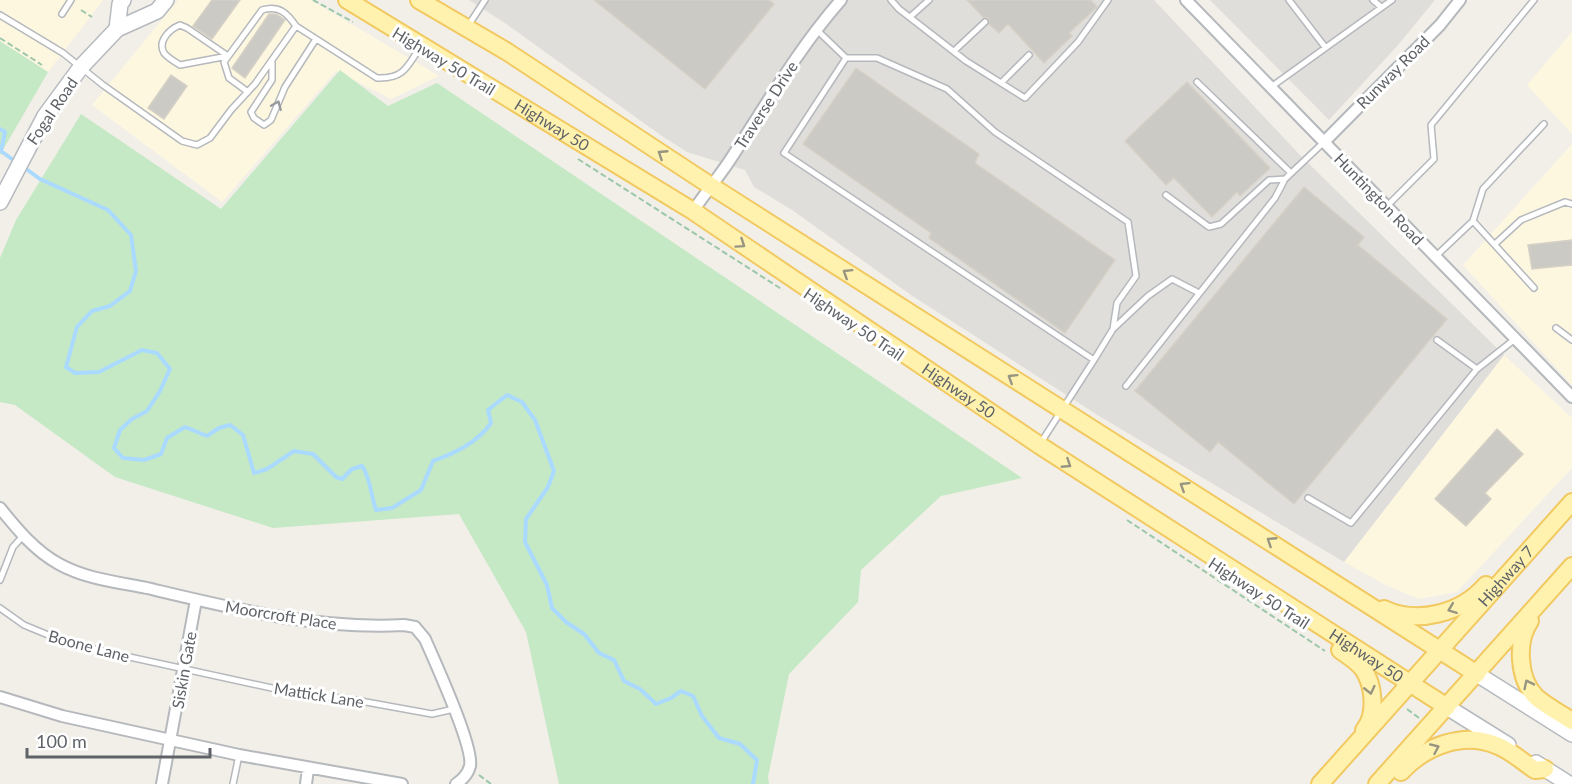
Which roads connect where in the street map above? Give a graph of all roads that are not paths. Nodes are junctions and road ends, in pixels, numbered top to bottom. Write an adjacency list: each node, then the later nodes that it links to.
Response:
1 (72, 0): 19 (lane)
2 (153, 0): 22 (main road, Fogal Road)
3 (166, 0): 22 (main road)
4 (347, 0): 29 (main road, Highway 50)
5 (419, 0): 25 (main road)
6 (485, 0): 25 (lane)
7 (841, 0): 27 (street, Traverse Drive)
8 (891, 0): 21 (lane)
9 (929, 0): 21 (lane)
10 (1108, 0): 38 (lane)
11 (1186, 0): 39 (street, Huntington Road)
12 (1289, 0): 30 (lane)
13 (1373, 0): 18 (lane)
14 (1392, 0): 18 (lane)
15 (1460, 0): 42 (street, Runway Road)
16 (1534, 0): 49 (lane)
17 (121, 1): 26 (main road)
18 (1382, 8): 30 (lane)
19 (62, 14)
20 (0, 15): 36 (lane)
21 (910, 17): 31 (lane)
22 (138, 20): 26 (main road, Fogal Road)
23 (985, 22): 31 (lane)
24 (296, 26): 28 (lane); 32 (lane); 35 (lane)
25 (467, 28): 45 (main road, one-way to 25)
26 (117, 29): 36 (main road, Fogal Road)
27 (816, 29): 34 (lane); 45 (street, Traverse Drive)
28 (316, 39): 29 (lane); 35 (lane, one-way to 28)
29 (421, 46): 50 (main road, Highway 50)
30 (1325, 47): 39 (lane)
31 (954, 51): 38 (lane)
32 (228, 56): 32 (lane); 40 (lane)
33 (1029, 56): 38 (lane)
34 (846, 58): 57 (lane); 61 (lane)
35 (272, 62): 40 (lane)
36 (81, 67): 40 (lane); 47 (main road, Fogal Road)
37 (1197, 82): 43 (lane)
38 (1001, 83)
39 (1271, 87): 42 (street, Huntington Road)
40 (248, 92)
41 (1544, 124): 51 (lane)
42 (1324, 142): 43 (lane); 49 (street, Huntington Road)
43 (1291, 173): 44 (lane)
44 (1285, 179): 46 (lane); 55 (lane)
45 (711, 186): 50 (street, Traverse Drive); 65 (main road, one-way to 45)
46 (1166, 195)
47 (2, 197)
48 (1572, 204): 52 (lane)
49 (1386, 207): 53 (street, Huntington Road)
50 (693, 211): 66 (main road, Highway 50, one-way to 66)
51 (1473, 221): 52 (lane); 53 (lane)
52 (1495, 243): 54 (lane)
53 (1435, 257): 58 (street, Huntington Road)
54 (1534, 288)
55 (1199, 293): 57 (lane); 63 (lane)
56 (1556, 328): 60 (lane)
57 (1113, 329): 61 (lane)
58 (1515, 339): 62 (lane); 64 (street, Huntington Road)
59 (1437, 340): 62 (lane)
60 (1572, 340)
61 (1094, 360): 65 (lane)
62 (1477, 369): 67 (lane)
63 (1126, 386)
64 (1572, 397)
65 (1061, 409): 66 (lane); 72 (main road, one-way to 65)
66 (1039, 445): 76 (main road, Highway 50, one-way to 76)
67 (1308, 498)
68 (1572, 502): 70 (main road, Highway 7)
69 (0, 507): 71 (street, Moorcroft Place)
70 (1556, 520): 72 (main road, one-way to 72); 79 (main road, Highway 7)
71 (23, 536): 75 (lane); 77 (street, Moorcroft Place)
72 (1308, 566): 79 (main road)
73 (1572, 566): 81 (main road)
74 (1572, 572): 86 (main road, one-way to 74)
75 (0, 580)
76 (1272, 595): 82 (main road, Highway 50); 97 (main road, one-way to 97)
77 (196, 600): 80 (street, Siskin Gate); 85 (street, Moorcroft Place)
78 (0, 608): 80 (lane, Boone Lane)
79 (1441, 651): 81 (main road); 82 (main road, Highway 7)
80 (184, 669): 85 (lane, Mattick Lane); 88 (street, Siskin Gate)
81 (1478, 674): 84 (main road); 87 (main road)
82 (1411, 684): 84 (main road, Highway 50); 97 (main road, Highway 7)
83 (0, 697): 88 (street)
84 (1448, 707): 91 (main road, Highway 50); 98 (main road)
85 (454, 709): 96 (street, Moorcroft Place)
86 (1572, 721)
87 (1572, 734)
88 (172, 739): 89 (street); 92 (street, Siskin Gate)
89 (239, 755): 90 (street); 93 (lane)
90 (308, 769): 94 (street); 95 (street)
91 (1545, 769): 99 (main road, one-way to 91); 100 (main road, Highway 50)
92 (162, 784)
93 (233, 784)
94 (306, 784)
95 (402, 784)
96 (456, 784)
97 (1318, 784)
98 (1377, 784)
99 (1390, 784)
100 (1569, 784)

